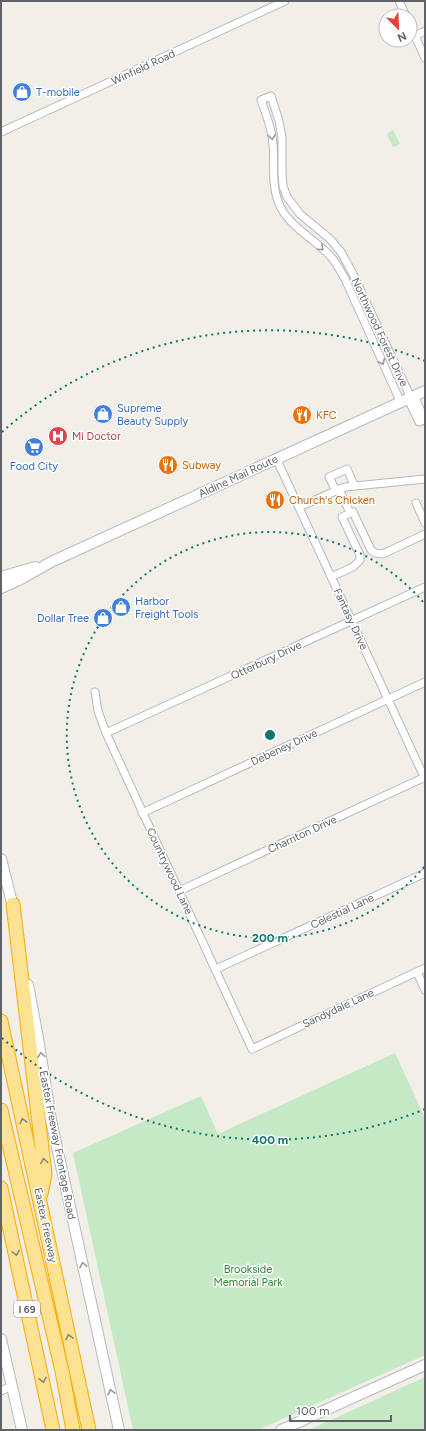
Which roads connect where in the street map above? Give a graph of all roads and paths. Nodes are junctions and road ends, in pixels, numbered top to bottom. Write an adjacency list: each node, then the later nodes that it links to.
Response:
1 (285, 1): 4 (street, Winfield Road)
2 (418, 43): 3 (street)
3 (425, 58)
4 (1, 132)
5 (287, 197): 6 (street); 6 (street, Northwood Forest Drive, one-way to 6); 7 (street, Northwood Forest Drive)
6 (278, 202): 8 (street, Northwood Forest Drive, one-way to 8)
7 (349, 266): 8 (street, Northwood Forest Drive); 9 (street, Northwood Forest Drive)
8 (340, 271): 9 (street, Northwood Forest Drive, one-way to 9)
9 (415, 397): 10 (street); 11 (main road, Aldine Mail Route)
10 (425, 420)
11 (276, 458): 16 (street, Fantasy Drive); 22 (main road, Aldine Mail Route)
12 (425, 479): 13 (street)
13 (354, 486): 14 (street); 14 (street)
14 (338, 490): 16 (street); 17 (street)
15 (416, 503): 18 (street)
16 (299, 508): 24 (street, Fantasy Drive)
17 (350, 513): 20 (street); 21 (street)
18 (425, 523)
19 (425, 534): 20 (street)
20 (371, 550): 21 (street)
21 (360, 555): 24 (street)
22 (51, 562): 23 (main road, Aldine Mail Route); 26 (main road, Aldine Mail Route)
23 (1, 577)
24 (331, 577): 27 (street, Fantasy Drive)
25 (425, 587): 27 (street, Otterbury Drive)
26 (1, 588)
27 (352, 620): 30 (street, Fantasy Drive); 31 (street, Otterbury Drive)
28 (425, 682): 30 (street, Debeney Drive)
29 (94, 692): 31 (street, Countrywood Lane)
30 (388, 699): 32 (street, Fantasy Drive); 33 (street, Debeney Drive)
31 (106, 733): 33 (street, Countrywood Lane)
32 (425, 778): 36 (street, Charriton Drive)
33 (142, 813): 36 (street, Countrywood Lane)
34 (1, 859): 37 (main road, Eastex Freeway Frontage Road)
35 (425, 873): 39 (street, Celestial Lane)
36 (179, 891): 39 (street, Countrywood Lane)
37 (13, 904): 46 (highway, one-way to 37); 57 (main road, Eastex Freeway Frontage Road, one-way to 37)
38 (425, 968): 40 (street, Sandydale Lane)
39 (216, 969): 43 (street, Countrywood Lane)
40 (417, 972): 41 (street); 43 (street, Sandydale Lane)
41 (425, 990)
42 (1, 1021): 46 (highway, Eastex Freeway, one-way to 42)
43 (252, 1049)
44 (1, 1110): 55 (highway)
45 (1, 1188): 48 (highway, I 69)
46 (40, 1200): 56 (highway, Eastex Freeway, one-way to 46)
47 (1, 1212): 48 (highway)
48 (10, 1229): 54 (highway, I 69, one-way to 54)
49 (1, 1339): 51 (main road)
50 (425, 1365): 58 (main road)
51 (11, 1386): 52 (street); 53 (main road)
52 (1, 1391)
53 (22, 1430)
54 (53, 1430)
55 (73, 1430)
56 (89, 1430)
57 (119, 1430)
58 (281, 1430)

